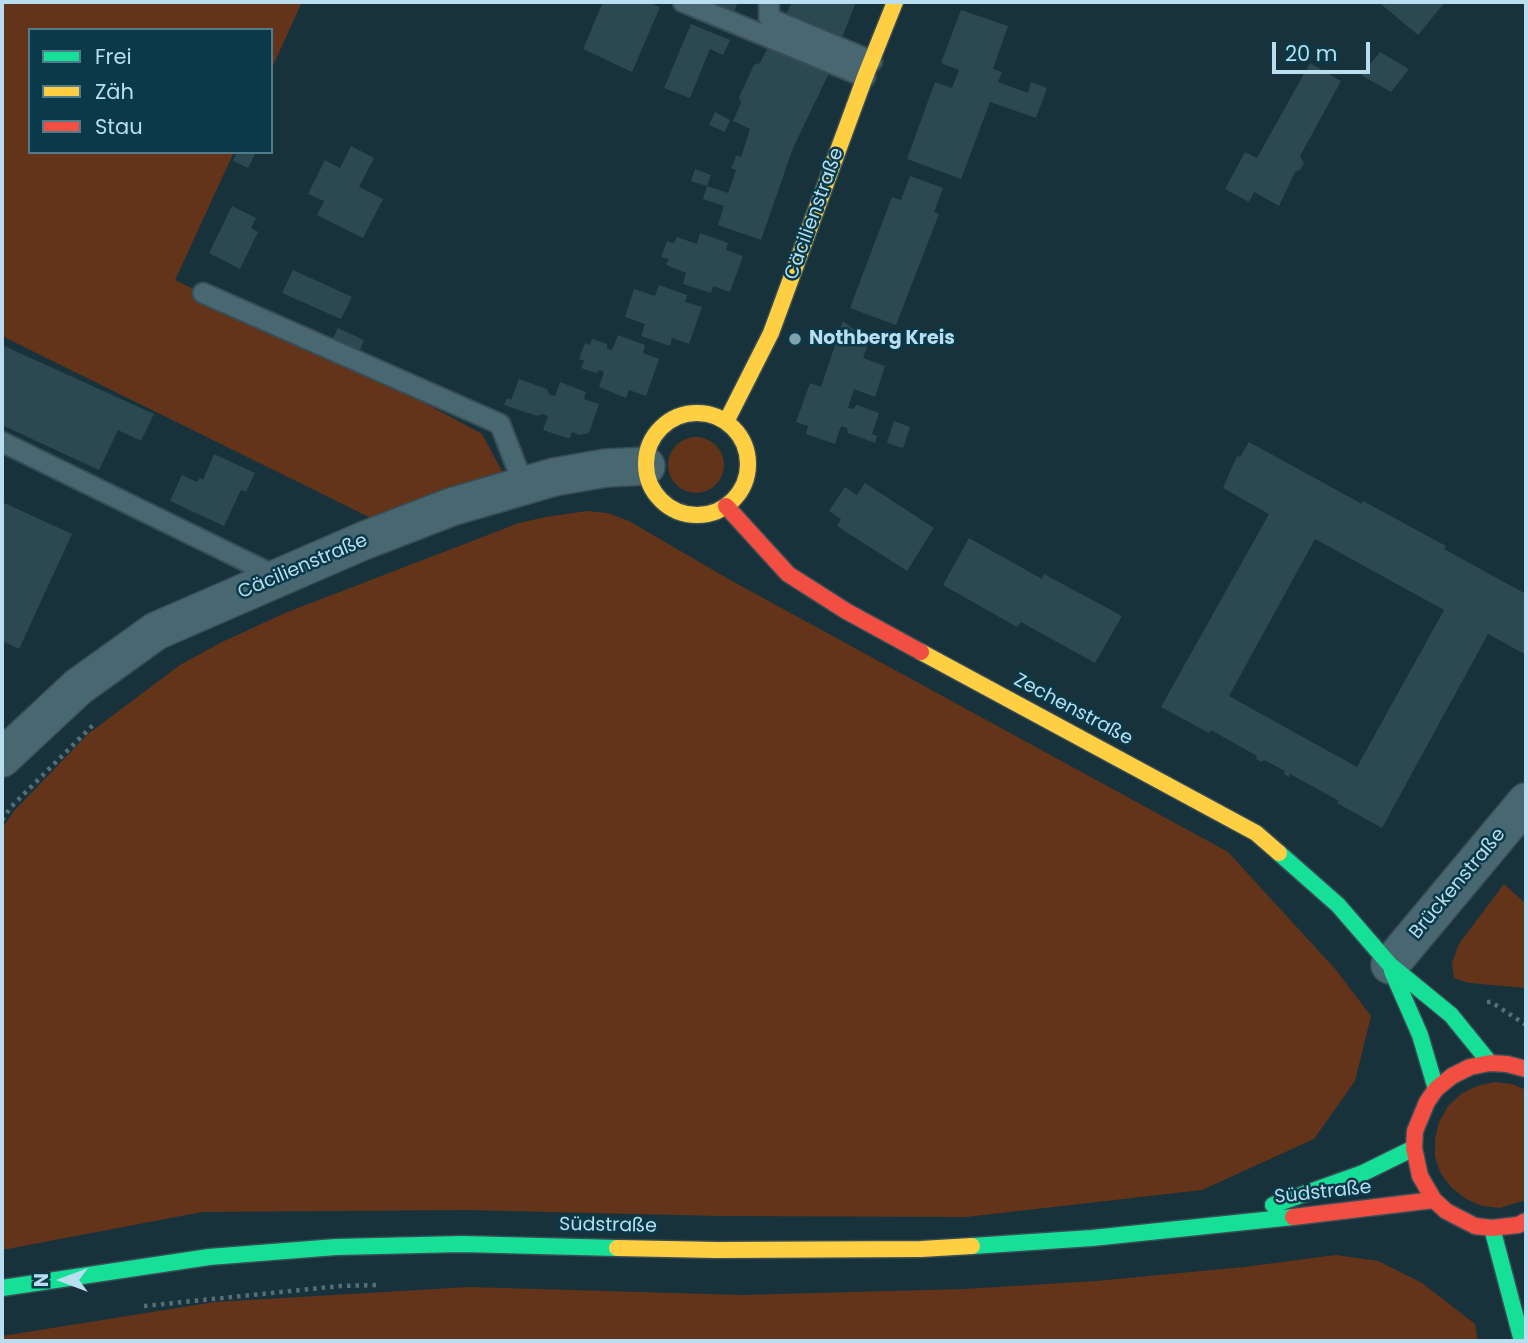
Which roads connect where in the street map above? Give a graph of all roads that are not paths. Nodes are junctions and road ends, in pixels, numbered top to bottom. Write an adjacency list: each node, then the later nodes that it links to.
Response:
1 (683, 2): 4 (lane)
2 (769, 2): 4 (lane)
3 (895, 2): 4 (main road, Cäcilienstraße)
4 (868, 69): 6 (main road, Cäcilienstraße)
5 (203, 293): 9 (lane)
6 (726, 422): 8 (main road); 10 (main road)
7 (2, 442): 11 (lane)
8 (646, 466): 9 (street, Cäcilienstraße); 10 (main road)
9 (524, 486): 11 (street, Cäcilienstraße)
10 (726, 506): 14 (main road, Zechenstraße)
11 (278, 577): 12 (street, Cäcilienstraße)
12 (2, 758)
13 (1526, 802): 14 (street, Brückenstraße)
14 (1390, 965): 15 (main road, Zechenstraße); 17 (main road, Zechenstraße)
15 (1489, 1063): 16 (main road); 17 (main road)
16 (1526, 1069)
17 (1436, 1089): 18 (main road)
18 (1414, 1148): 19 (main road); 21 (main road, Südstraße)
19 (1434, 1200): 21 (main road, Südstraße); 22 (main road)
20 (1526, 1222): 22 (main road)
21 (1216, 1226): 23 (main road, Südstraße)
22 (1492, 1228): 24 (main road)
23 (2, 1288)
24 (1522, 1341)

